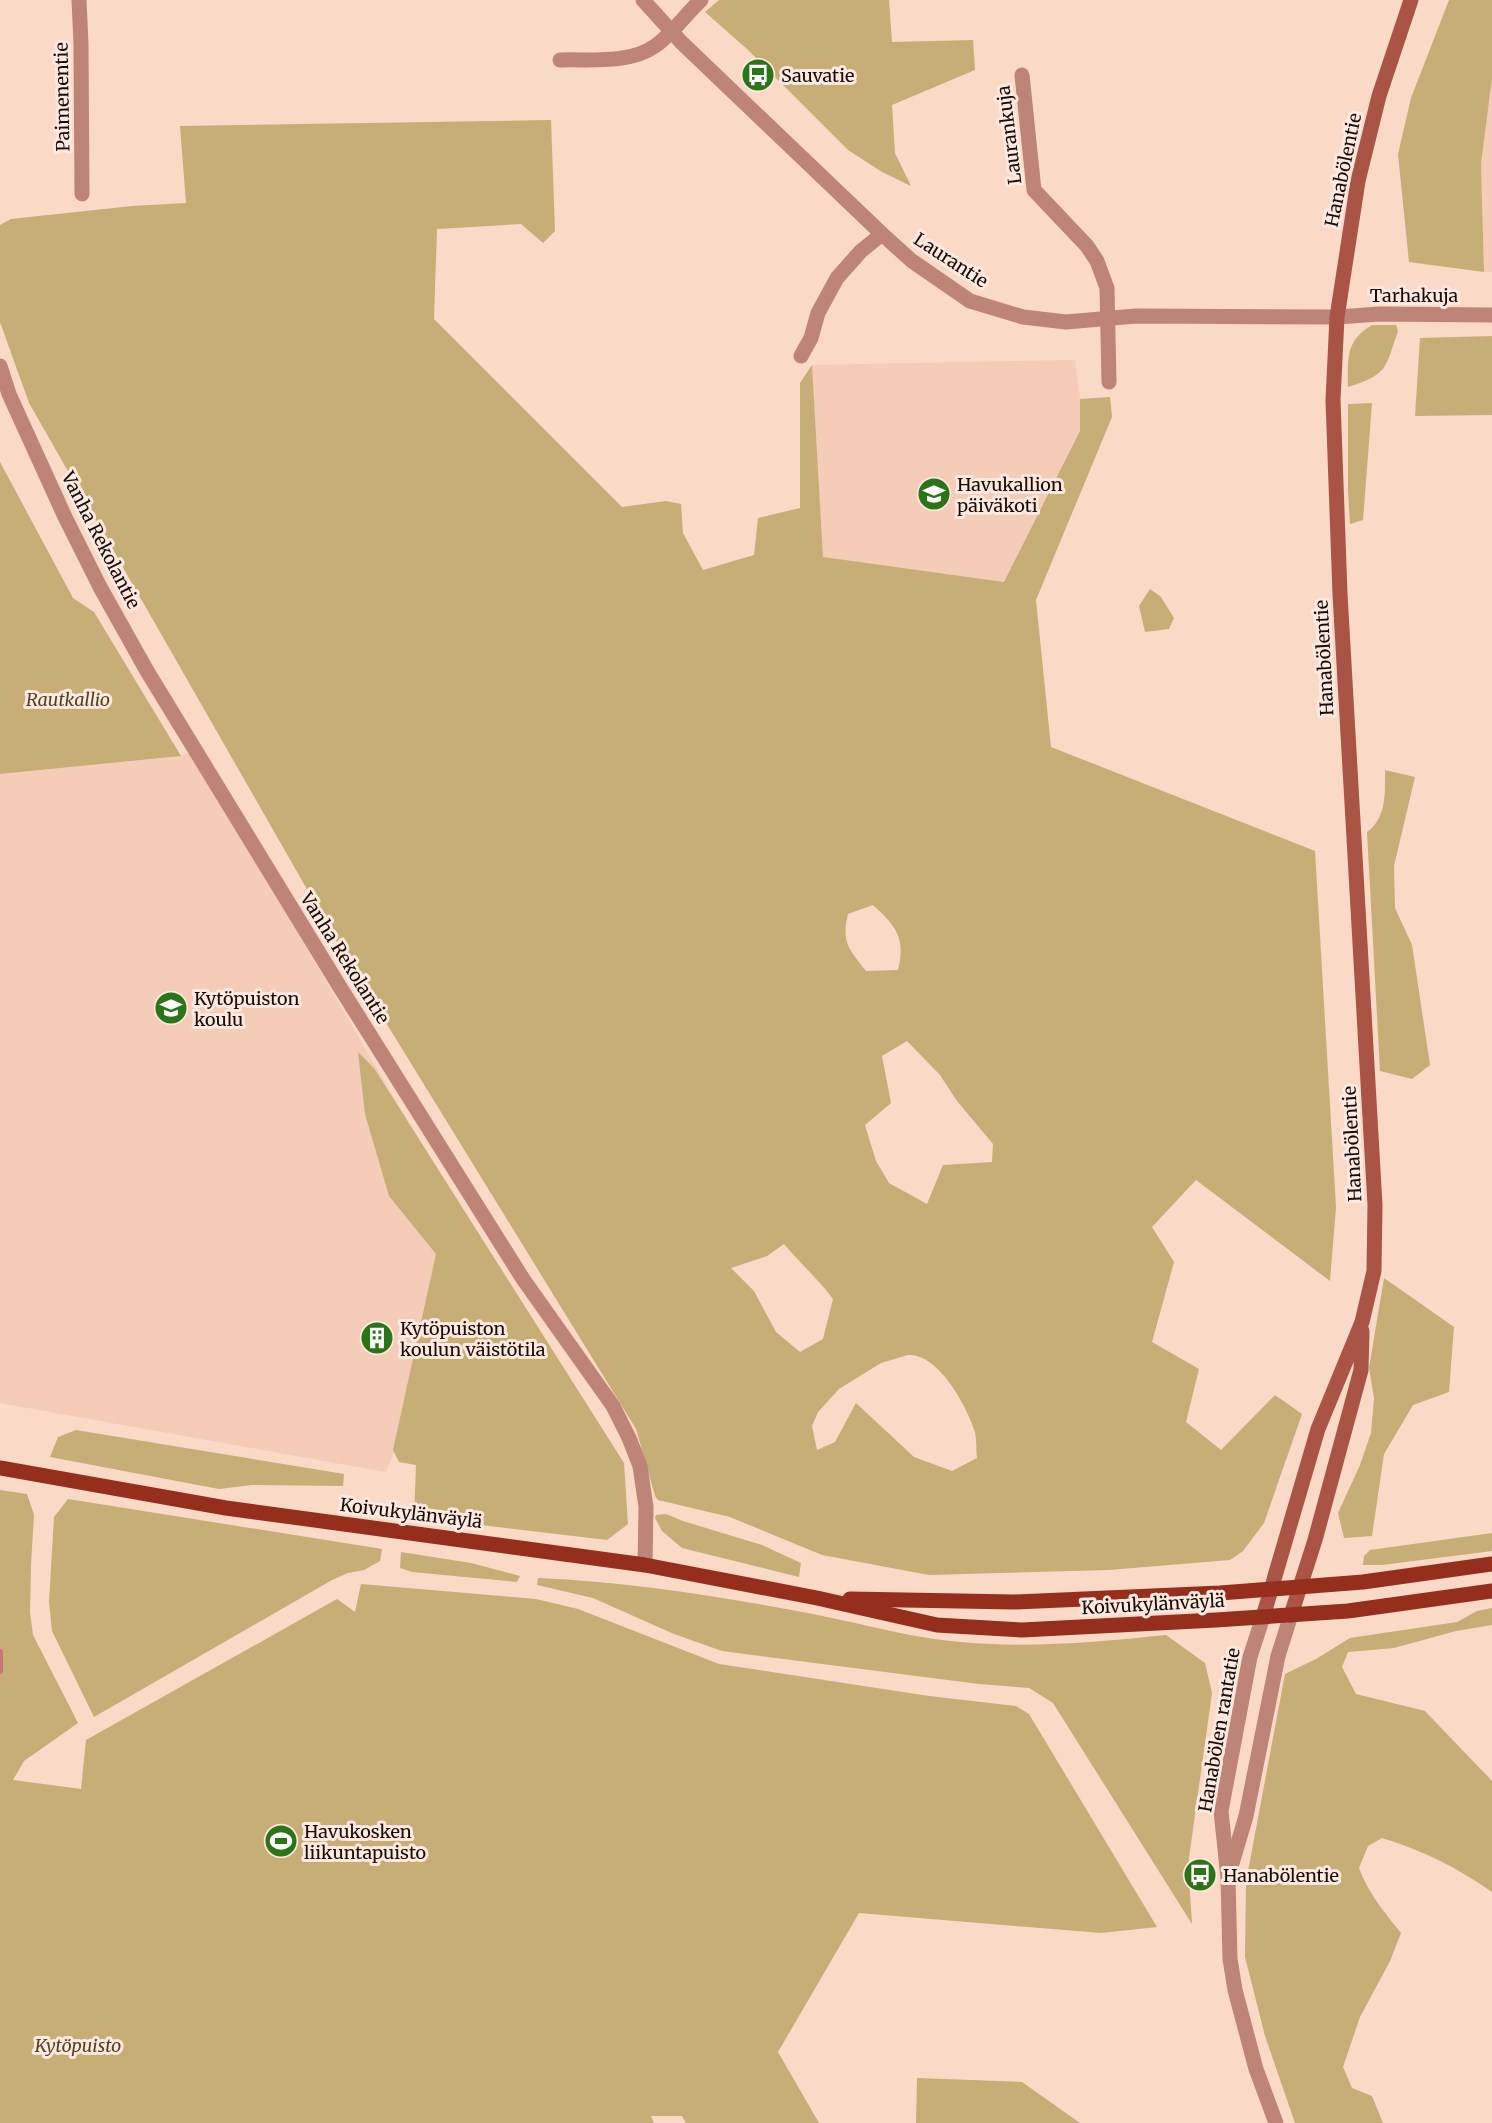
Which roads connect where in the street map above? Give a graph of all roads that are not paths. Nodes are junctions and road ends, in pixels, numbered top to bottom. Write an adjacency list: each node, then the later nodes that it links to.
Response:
1 (79, 0): 8 (street, Paimenentie)
2 (643, 0): 5 (street, Laurantie)
3 (701, 0): 5 (street)
4 (1411, 0): 12 (main road, Hanabölentie)
5 (670, 31): 6 (street); 9 (street, Laurantie)
6 (560, 60)
7 (1022, 75): 11 (street, Laurankuja)
8 (82, 194)
9 (882, 234): 11 (street, Laurantie); 13 (street)
10 (1492, 315): 12 (street, Tarhakuja)
11 (1108, 317): 12 (street, Laurantie); 15 (street, Laurankuja)
12 (1337, 317): 16 (main road, Hanabölentie)
13 (801, 356)
14 (0, 366): 19 (street, Vanha Rekolantie)
15 (1109, 382)
16 (1362, 1322): 20 (main road, Hanabölentie); 21 (main road, Hanabölentie)
17 (0, 1468): 19 (main road, Koivukylänväylä)
18 (1492, 1564): 20 (main road, Koivukylänväylä)
19 (645, 1565): 23 (main road, Koivukylänväylä)
20 (1300, 1587): 21 (main road, Koivukylänväylä); 24 (main road, Hanabölentie)
21 (1271, 1590): 23 (main road, Koivukylänväylä); 25 (main road, Hanabölen rantatie)
22 (1492, 1591): 24 (main road, Koivukylänväylä)
23 (817, 1598): 25 (main road, Koivukylänväylä)
24 (1291, 1615): 25 (main road, Koivukylänväylä); 26 (street, Hanabölen rantatie)
25 (1263, 1617): 26 (street, Hanabölen rantatie)
26 (1228, 1878): 27 (street, Hanabölen rantatie)
27 (1276, 2123)

